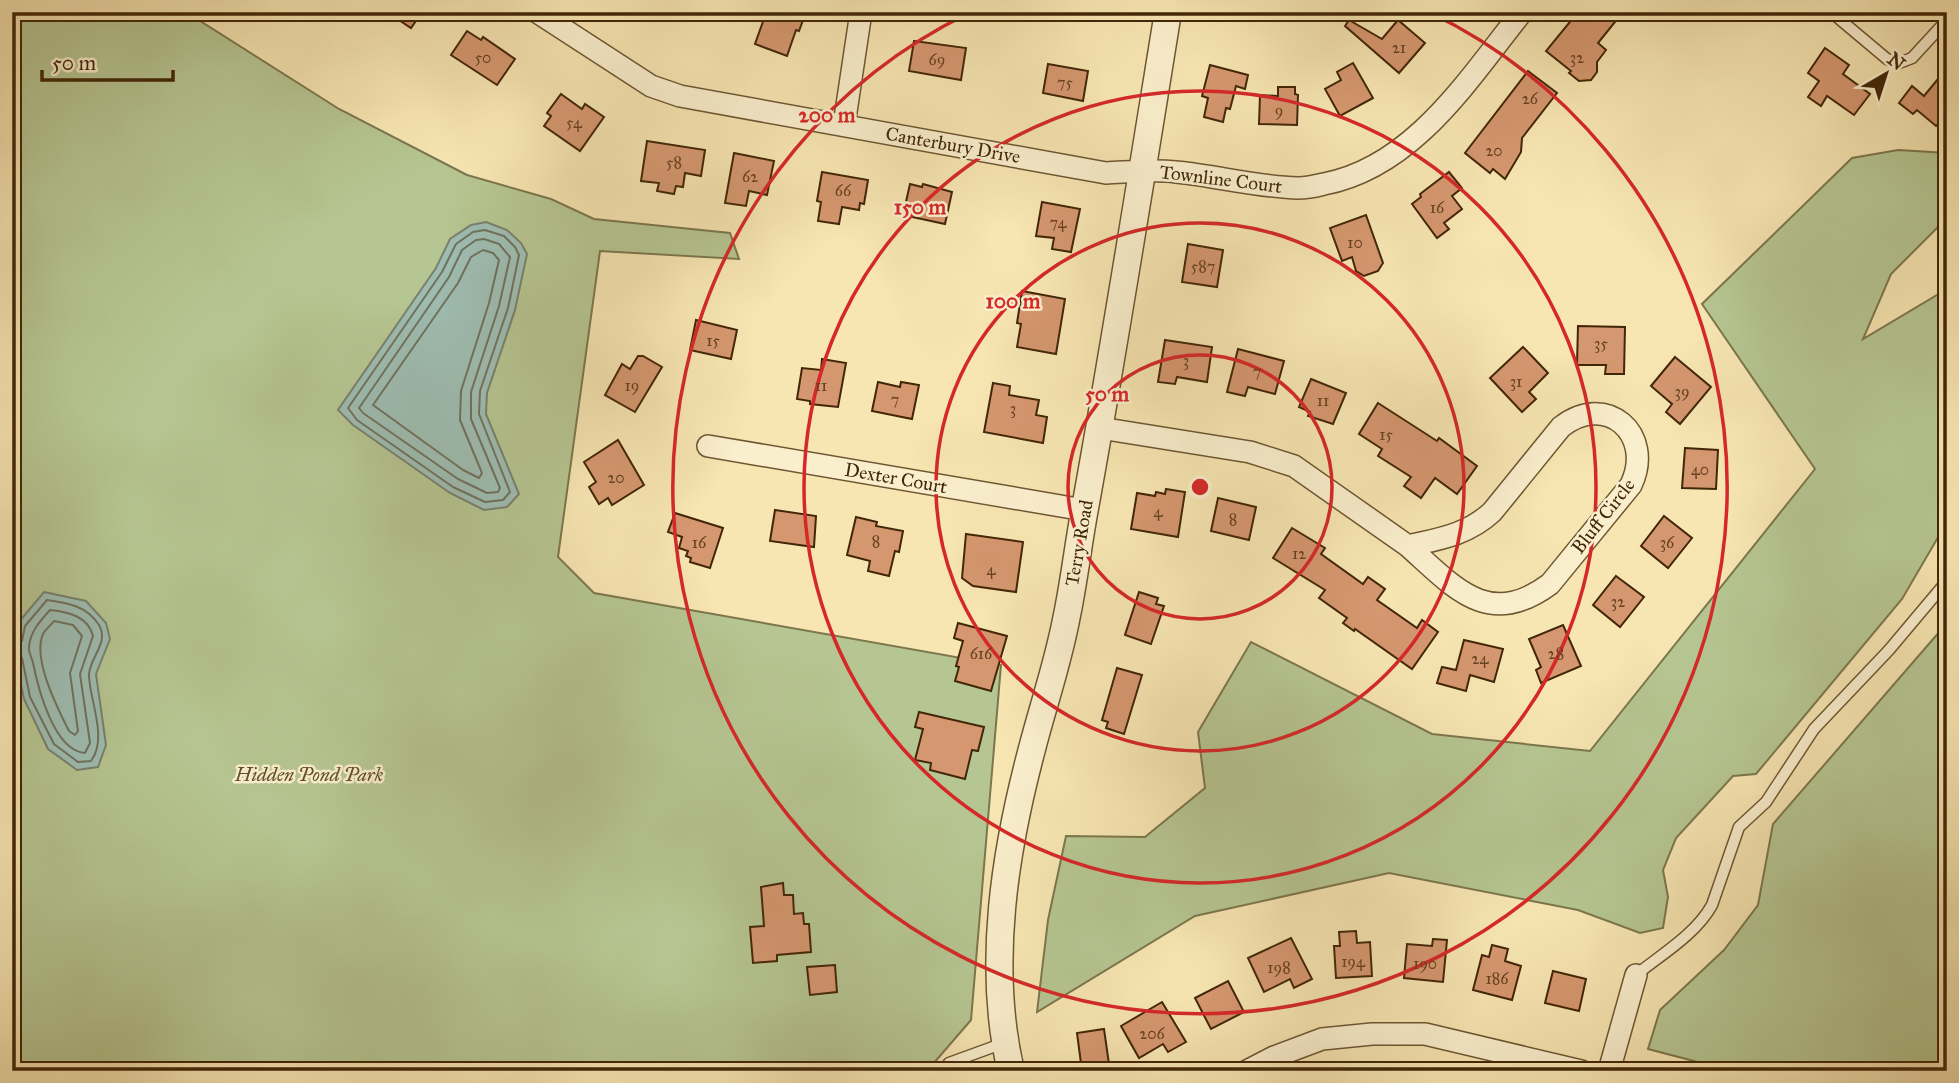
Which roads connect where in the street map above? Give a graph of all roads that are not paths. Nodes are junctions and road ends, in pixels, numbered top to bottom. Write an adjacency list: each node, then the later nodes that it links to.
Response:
1 (537, 12): 7 (street, Canterbury Drive)
2 (861, 12): 7 (street)
3 (1168, 12): 8 (street, Terry Road)
4 (1522, 12): 8 (street, Townline Court)
5 (1831, 12): 6 (lane)
6 (1947, 20)
7 (844, 125): 8 (street, Canterbury Drive)
8 (1142, 171): 9 (street, Terry Road)
9 (1100, 428): 11 (street, Terry Road); 12 (street, Bluff Circle)
10 (708, 446): 11 (street, Dexter Court)
11 (1084, 510): 15 (street, Terry Road)
12 (1408, 546): 12 (street, Bluff Circle)
13 (1947, 581): 14 (lane)
14 (1636, 975): 19 (street)
15 (1006, 1063): 16 (lane)
16 (943, 1071)
17 (1247, 1071): 18 (street)
18 (1581, 1071)
19 (1609, 1071)

